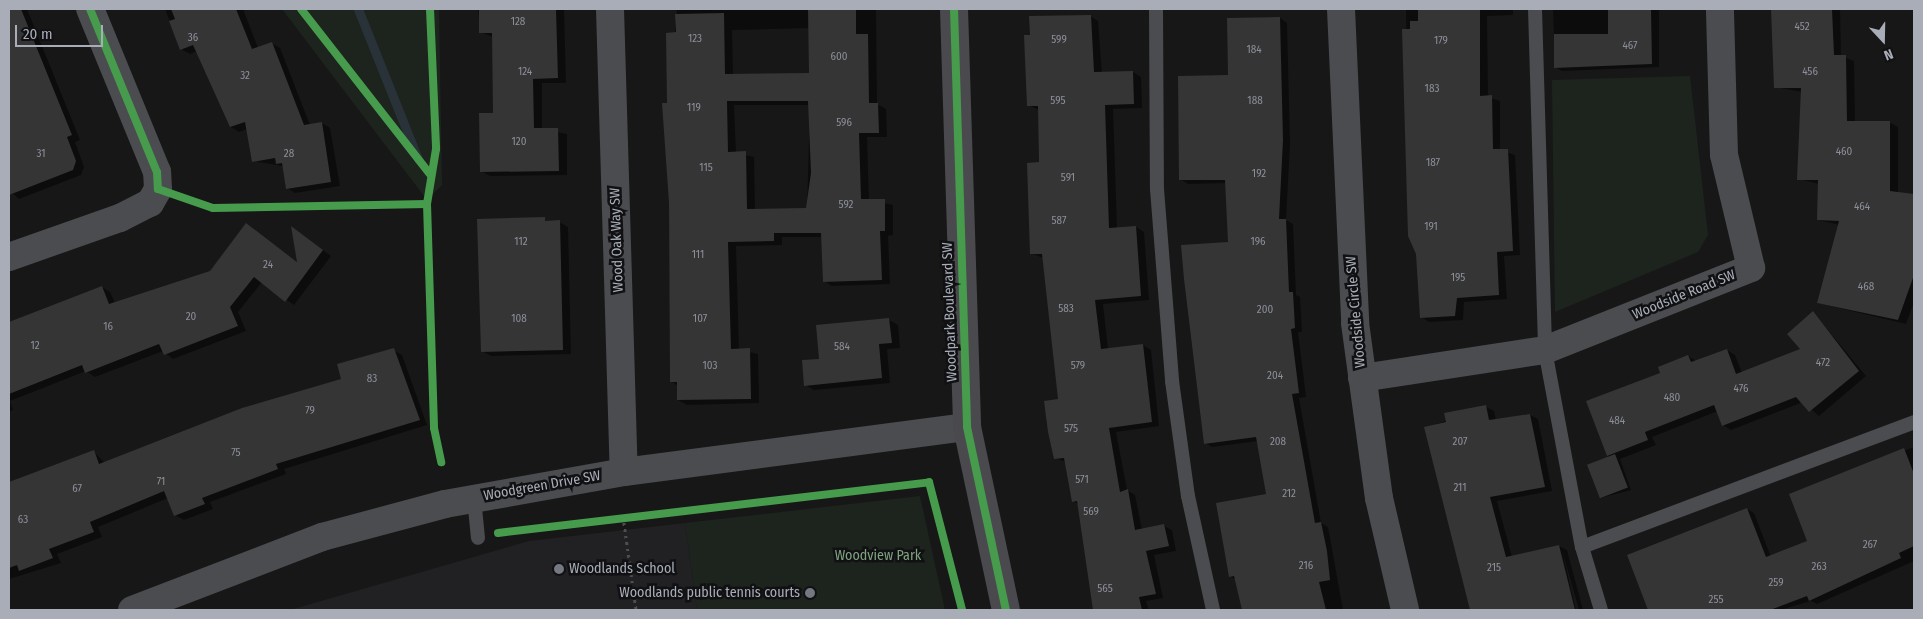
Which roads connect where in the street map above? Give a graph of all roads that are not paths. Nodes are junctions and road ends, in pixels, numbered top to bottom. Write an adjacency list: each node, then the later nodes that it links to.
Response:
1 (90, 9): 8 (street)
2 (610, 9): 13 (street, Wood Oak Way SW)
3 (954, 9): 12 (street, Woodpark Boulevard SW)
4 (1156, 9): 19 (lane)
5 (1341, 9): 10 (street, Woodside Circle SW)
6 (1535, 9): 9 (lane)
7 (1720, 9): 9 (street, Woodside Road SW)
8 (9, 258)
9 (1545, 350): 10 (street, Woodside Road SW); 16 (lane)
10 (1362, 378): 20 (street, Woodside Circle SW)
11 (1914, 422): 16 (lane)
12 (967, 427): 13 (street, Woodgreen Drive SW); 18 (street, Woodpark Boulevard SW)
13 (624, 472): 14 (street, Woodgreen Drive SW)
14 (474, 498): 15 (lane); 17 (street, Woodgreen Drive SW)
15 (478, 538)
16 (1582, 548): 21 (lane)
17 (132, 610)
18 (1006, 610)
19 (1213, 610)
20 (1404, 610)
21 (1601, 610)

